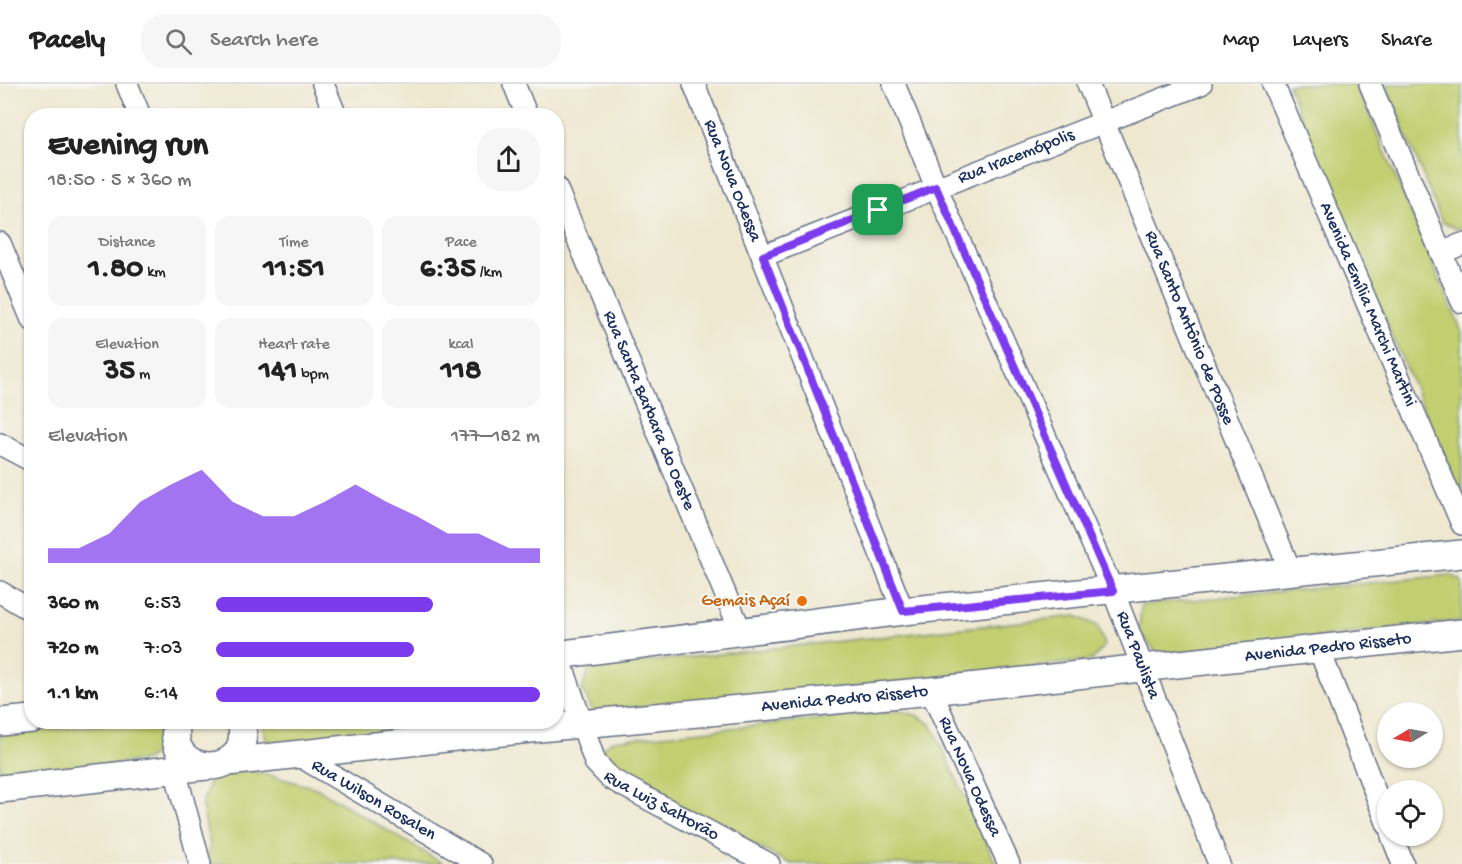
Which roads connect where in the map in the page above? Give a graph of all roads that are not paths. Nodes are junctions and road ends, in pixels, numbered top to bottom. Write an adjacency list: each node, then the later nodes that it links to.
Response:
1 (127, 84): 10 (street)
2 (323, 84): 11 (street)
3 (514, 84): 12 (street)
4 (694, 84): 19 (street, Rua Nova Odessa)
5 (894, 84): 14 (street, Rua Paulista)
6 (1088, 84): 13 (street, Rua Santo Antônio de Posse)
7 (1201, 84): 13 (street, Rua Iracemópolis)
8 (1273, 84): 24 (street, Avenida Emília Marchi Martini)
9 (1370, 84): 18 (street)
10 (137, 108)
11 (333, 108)
12 (524, 108)
13 (1104, 122): 14 (street, Rua Iracemópolis); 26 (street, Rua Santo Antônio de Posse)
14 (936, 187): 19 (street, Rua Iracemópolis); 27 (street, Rua Paulista)
15 (564, 206): 31 (street, Rua Santa Barbara do Oeste)
16 (0, 243): 20 (street)
17 (1462, 244): 18 (street)
18 (1441, 253): 21 (street)
19 (763, 256): 30 (street, Rua Nova Odessa)
20 (24, 301)
21 (1462, 302)
22 (0, 444): 23 (street)
23 (24, 457)
24 (1462, 524)
25 (1462, 554): 26 (main road)
26 (1291, 572): 27 (main road)
27 (1113, 591): 30 (main road); 35 (street, Rua Paulista)
28 (0, 592): 29 (street)
29 (24, 606)
30 (903, 611): 31 (main road)
31 (741, 632): 34 (main road)
32 (1462, 633): 33 (main road, Avenida Pedro Risseto)
33 (1319, 649): 35 (main road, Avenida Pedro Risseto); 49 (street)
34 (564, 651)
35 (1144, 668): 37 (main road, Avenida Pedro Risseto); 55 (street, Rua Paulista)
36 (564, 674): 40 (street, Rua Luiz Saltorão)
37 (931, 691): 40 (main road, Avenida Pedro Risseto); 54 (street, Rua Nova Odessa)
38 (24, 720): 39 (main road)
39 (0, 722)
40 (580, 724): 41 (main road, Avenida Pedro Risseto); 53 (street, Rua Luiz Saltorão)
41 (564, 726)
42 (177, 729): 46 (main road)
43 (242, 729): 46 (main road)
44 (536, 729): 45 (main road, Avenida Pedro Risseto)
45 (298, 756): 46 (main road, Avenida Pedro Risseto); 52 (street, Rua Wilson Rosalen)
46 (217, 764): 47 (main road, Avenida Pedro Risseto)
47 (175, 770): 48 (main road, Avenida Pedro Risseto); 51 (street)
48 (0, 789)
49 (1377, 797)
50 (1396, 846): 56 (street)
51 (200, 864)
52 (481, 864)
53 (769, 864)
54 (1009, 864)
55 (1219, 864)
56 (1403, 864)

